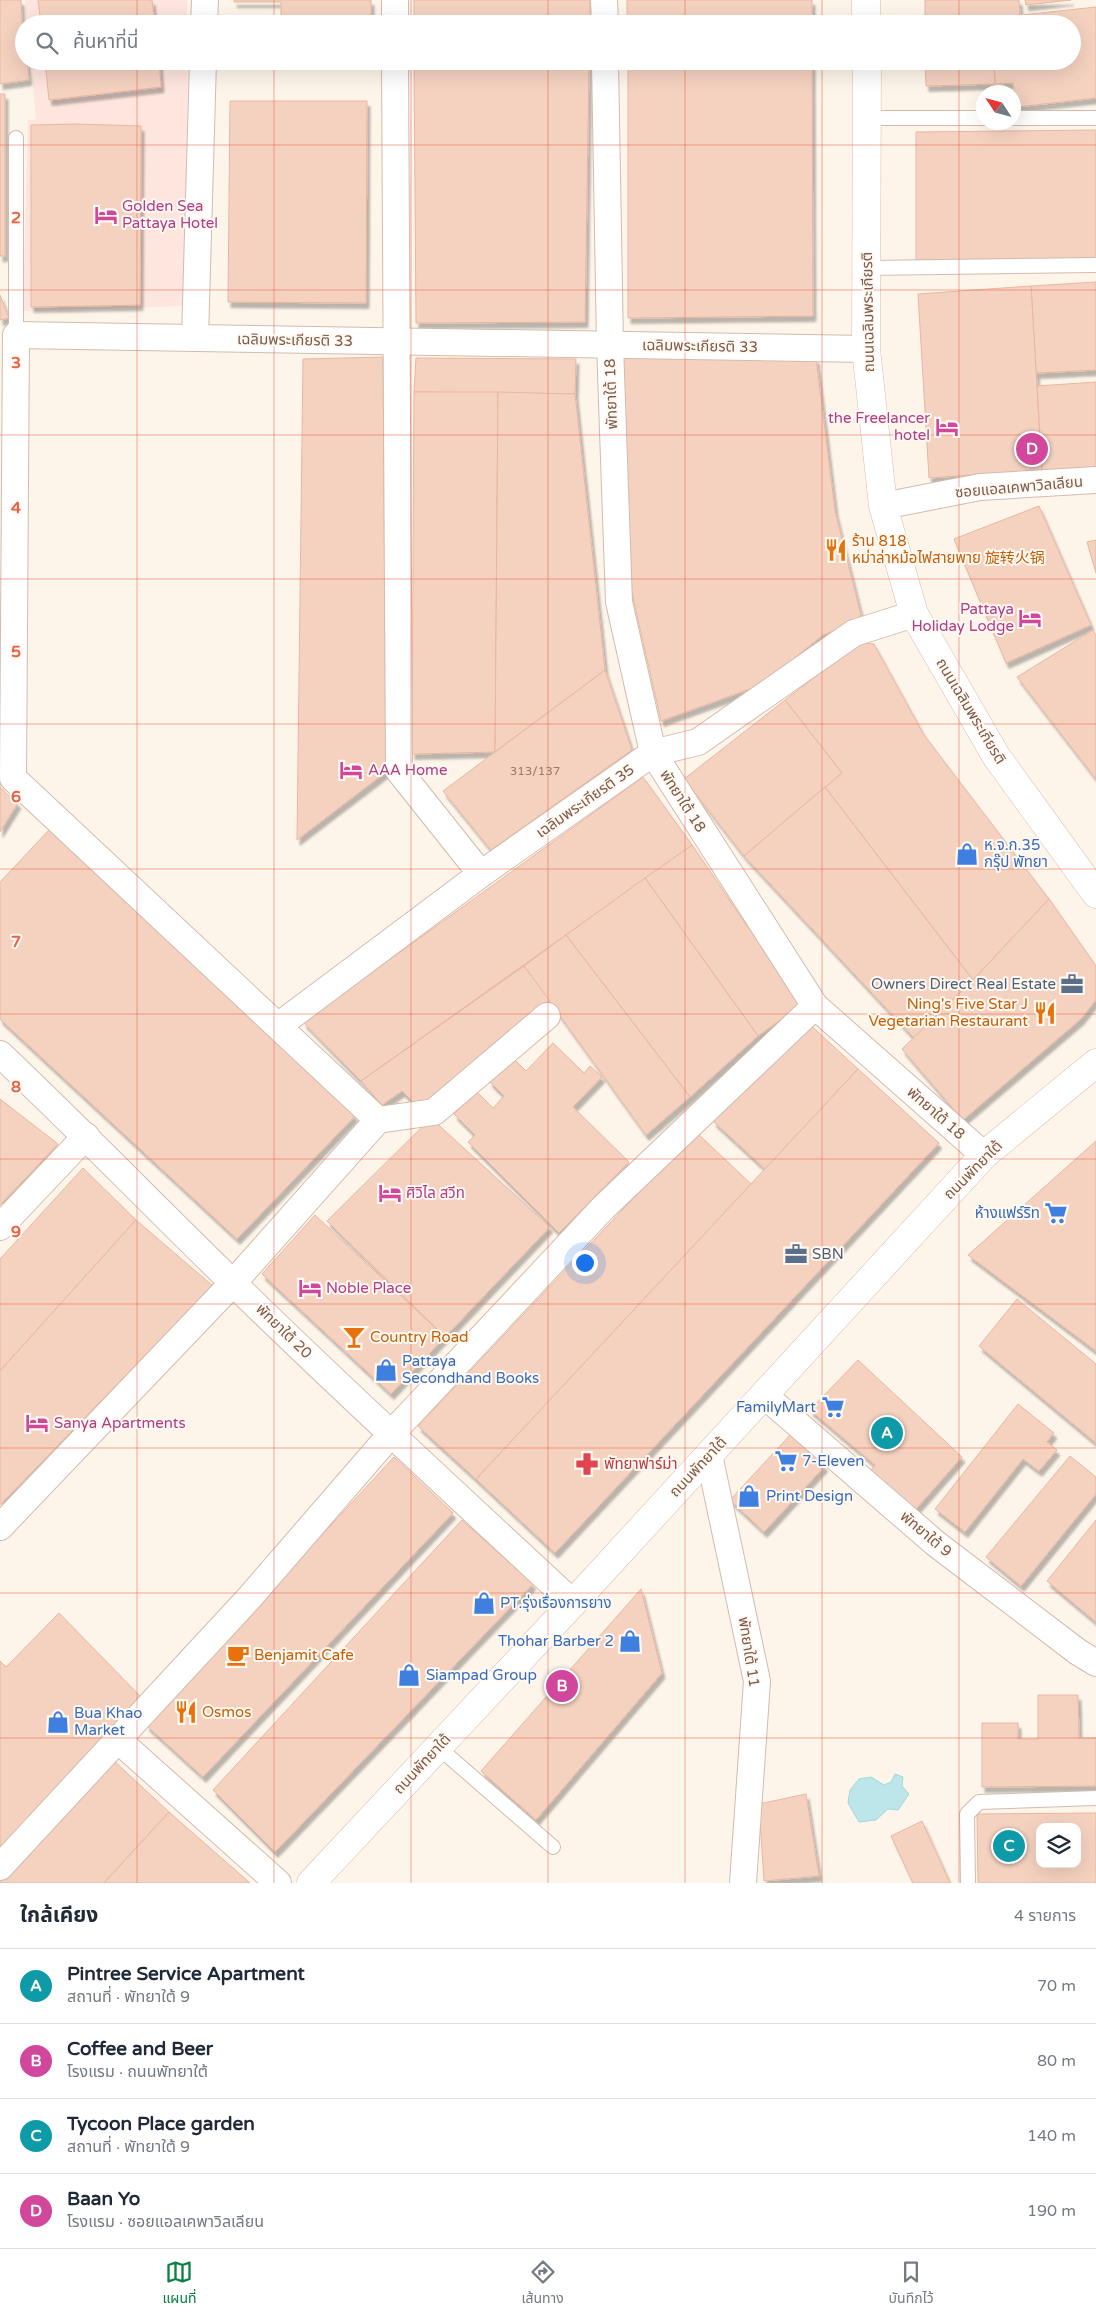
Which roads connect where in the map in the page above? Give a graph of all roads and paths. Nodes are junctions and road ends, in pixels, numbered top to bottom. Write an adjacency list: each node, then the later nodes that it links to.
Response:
1 (205, 0): 5 (street)
2 (395, 0): 6 (street)
3 (604, 0): 7 (street)
4 (866, 0): 8 (main road)
5 (204, 15)
6 (395, 15)
7 (605, 15)
8 (866, 15)
9 (204, 70): 21 (street)
10 (395, 70): 22 (street)
11 (605, 70): 23 (street, พัทยาใต้ 18)
12 (867, 70): 13 (main road, ถนนเฉลิมพระเกียรติ)
13 (868, 118): 14 (lane); 19 (main road, ถนนเฉลิมพระเกียรติ)
14 (976, 118)
15 (1021, 118): 16 (lane)
16 (1096, 118)
17 (16, 138): 20 (lane)
18 (1096, 265): 19 (lane)
19 (866, 268): 24 (main road, ถนนเฉลิมพระเกียรติ)
20 (16, 335): 21 (street, เฉลิมพระเกียรติ 33); 27 (street)
21 (195, 338): 22 (street, เฉลิมพระเกียรติ 33)
22 (396, 341): 23 (street, เฉลิมพระเกียรติ 33); 30 (street)
23 (610, 345): 24 (street, เฉลิมพระเกียรติ 33); 29 (street, พัทยาใต้ 18)
24 (866, 349): 26 (main road, ถนนเฉลิมพระเกียรติ)
25 (1096, 480): 26 (street, ซอยแอลเคพาวิลเลียน)
26 (883, 506): 28 (main road, ถนนเฉลิมพระเกียรติ)
27 (7, 613): 34 (street)
28 (914, 614): 29 (street, เฉลิมพระเกียรติ 35); 31 (main road, ถนนเฉลิมพระเกียรติ)
29 (653, 753): 30 (street, เฉลิมพระเกียรติ 35); 32 (street, พัทยาใต้ 18)
30 (480, 874): 34 (street, เฉลิมพระเกียรติ 35)
31 (1096, 894)
32 (815, 1006): 39 (street, พัทยาใต้ 18); 43 (street)
33 (547, 1016): 37 (street)
34 (278, 1026): 37 (street)
35 (0, 1054): 38 (street, พัทยาใต้ 20)
36 (1096, 1063): 39 (main road, ถนนพัทยาใต้)
37 (378, 1120): 41 (street)
38 (86, 1136): 40 (street); 41 (street, พัทยาใต้ 20)
39 (984, 1155): 42 (main road, ถนนพัทยาใต้)
40 (0, 1227)
41 (233, 1283): 43 (street, พัทยาใต้ 20); 45 (street)
42 (764, 1395): 44 (main road, ถนนพัทยาใต้); 47 (street, พัทยาใต้ 9)
43 (391, 1434): 46 (street, พัทยาใต้ 20); 48 (street)
44 (709, 1455): 46 (main road, ถนนพัทยาใต้); 55 (street, พัทยาใต้ 11)
45 (0, 1527)
46 (573, 1603): 49 (main road, ถนนพัทยาใต้)
47 (1096, 1662)
48 (118, 1740): 52 (street); 53 (street)
49 (438, 1747): 51 (lane); 54 (main road, ถนนพัทยาใต้)
50 (1096, 1798): 56 (lane)
51 (553, 1847)
52 (0, 1867)
53 (278, 1883)
54 (311, 1883)
55 (743, 1883)
56 (968, 1883)

